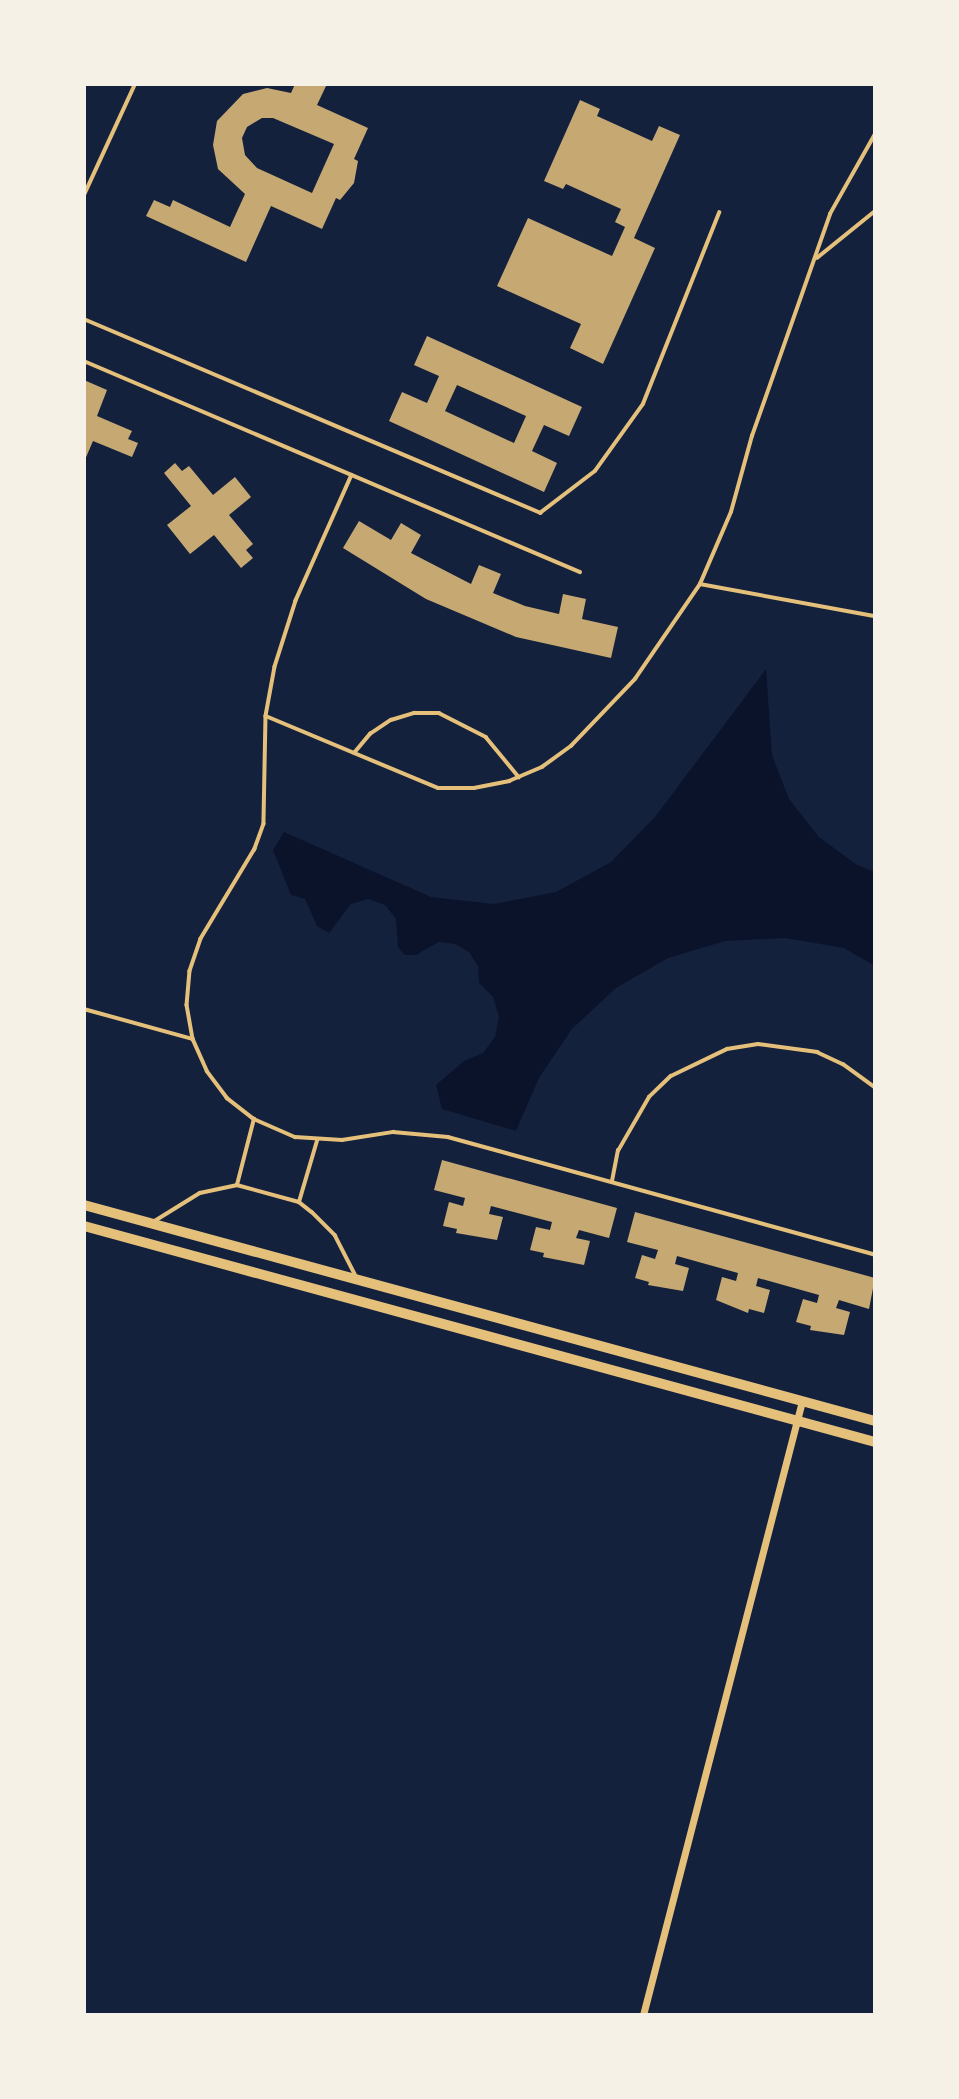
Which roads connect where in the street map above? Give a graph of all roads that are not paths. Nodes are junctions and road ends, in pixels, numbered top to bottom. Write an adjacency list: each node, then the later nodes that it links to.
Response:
1 (135, 84): 3 (lane)
2 (875, 134): 6 (lane)
3 (84, 195)
4 (875, 211): 6 (lane)
5 (719, 213): 7 (lane)
6 (816, 259): 11 (lane)
7 (84, 318)
8 (84, 360): 9 (lane)
9 (352, 475): 10 (lane); 13 (lane)
10 (580, 572)
11 (700, 584): 12 (lane); 15 (lane)
12 (875, 616)
13 (267, 716): 14 (lane); 17 (lane)
14 (354, 753): 15 (lane); 15 (lane)
15 (519, 777)
16 (84, 1009): 17 (lane)
17 (193, 1039): 19 (lane)
18 (875, 1087): 21 (lane)
19 (254, 1119): 20 (lane); 22 (lane)
20 (318, 1140): 21 (lane); 23 (lane)
21 (612, 1181): 27 (lane)
22 (237, 1185): 23 (lane); 25 (lane)
23 (299, 1202): 28 (lane)
24 (84, 1205): 25 (street)
25 (151, 1223): 28 (street)
26 (84, 1226): 30 (street)
27 (875, 1255)
28 (357, 1280): 29 (street)
29 (802, 1401): 30 (street); 31 (street)
30 (797, 1421): 32 (street); 33 (street)
31 (875, 1421)
32 (875, 1442)
33 (643, 2015)

